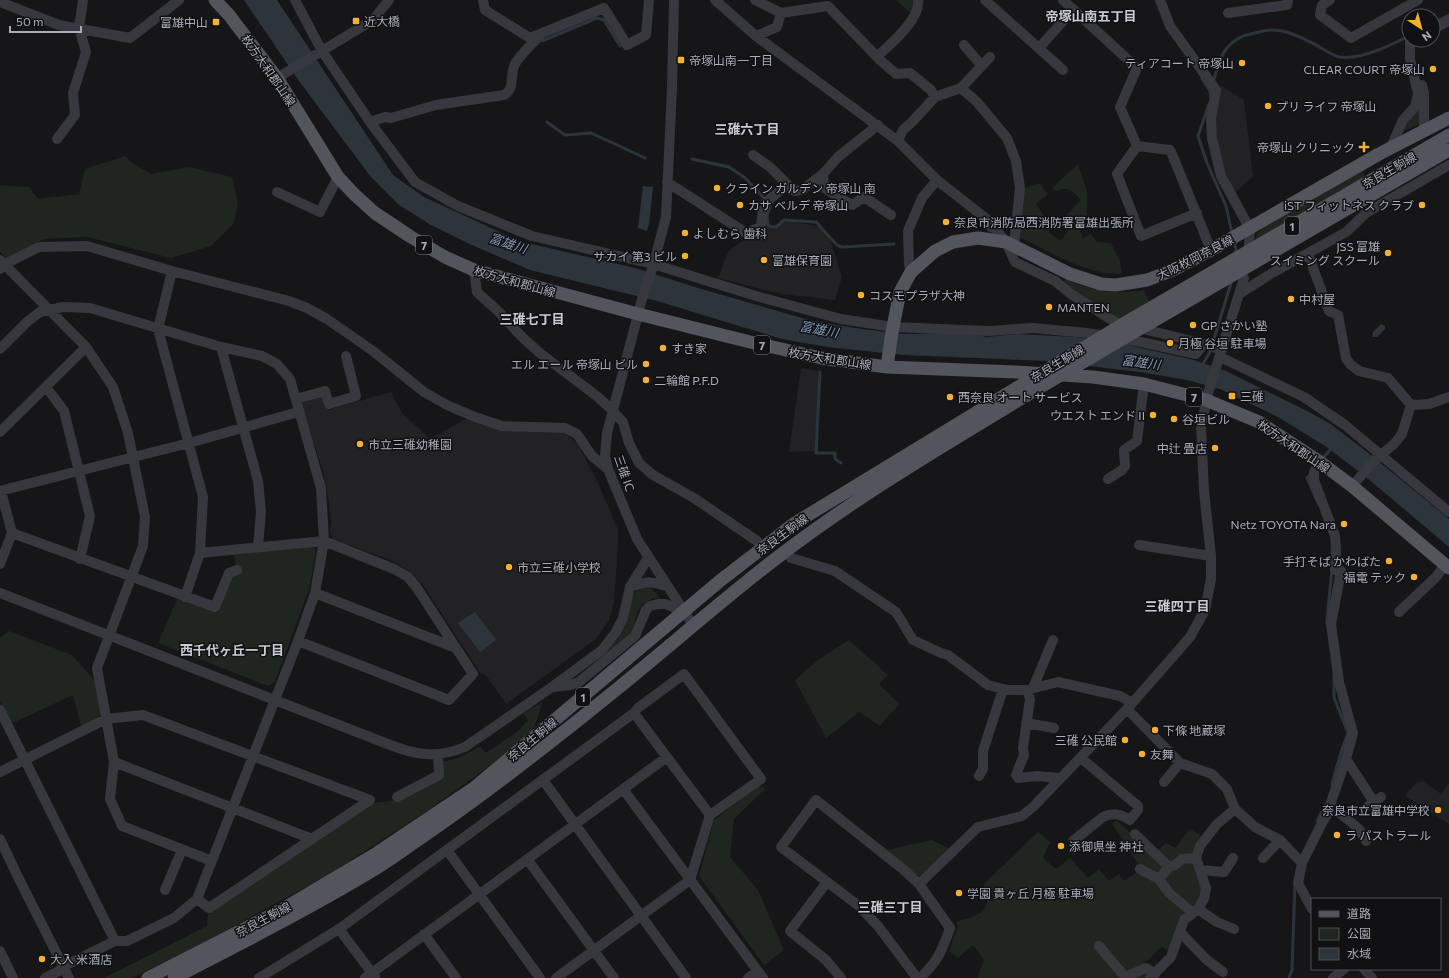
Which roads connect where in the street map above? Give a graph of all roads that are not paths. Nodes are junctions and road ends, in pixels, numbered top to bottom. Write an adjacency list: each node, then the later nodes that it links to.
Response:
1 (83, 0): 22 (street)
2 (178, 0): 22 (street)
3 (215, 0): 33 (main road, 枚方大和郡山線 / 7)
4 (295, 0): 28 (street)
5 (389, 0): 28 (street)
6 (484, 0): 23 (street)
7 (649, 0): 23 (street)
8 (674, 0): 52 (street, 三碓 IC)
9 (755, 0): 20 (street)
10 (918, 0): 29 (street)
11 (985, 0): 26 (street)
12 (1063, 0): 19 (street)
13 (1160, 0): 57 (street)
14 (1288, 0): 21 (street)
15 (1330, 0): 16 (street)
16 (1418, 0)
17 (0, 2): 22 (street)
18 (721, 2): 24 (street)
19 (1073, 10): 26 (street); 44 (street)
20 (781, 13): 24 (street); 29 (street)
21 (1228, 13)
22 (79, 28): 42 (street)
23 (542, 33): 38 (street)
24 (756, 36): 39 (street)
25 (964, 45): 31 (street)
26 (1039, 48): 32 (street)
27 (1409, 48): 34 (street)
28 (318, 53): 33 (street); 38 (street)
29 (878, 56): 36 (street)
30 (990, 57): 31 (street)
31 (982, 65): 35 (street)
32 (1063, 70)
33 (277, 78): 50 (main road, 枚方大和郡山線 / 7)
34 (1415, 80): 40 (street); 45 (street)
35 (962, 88): 36 (street); 58 (street)
36 (935, 97): 43 (street)
37 (1449, 118): 40 (main road, 大阪枚岡奈良線)
38 (370, 122): 63 (street)
39 (878, 125): 43 (street); 49 (street)
40 (1424, 131): 45 (main road, 大阪枚岡奈良線)
41 (1449, 135): 119 (main road, 奈良生駒線 / 1, bridge)
42 (57, 139)
43 (898, 141): 51 (street)
44 (1137, 146): 55 (street); 55 (street)
45 (1390, 149): 57 (main road, 大阪枚岡奈良線)
46 (1449, 150): 121 (main road, 奈良生駒線 / 1, bridge)
47 (753, 155): 53 (street)
48 (1449, 165): 61 (street)
49 (823, 174): 53 (street); 56 (street)
50 (338, 177): 54 (street); 64 (main road, 枚方大和郡山線 / 7)
51 (937, 180): 58 (street); 66 (street)
52 (667, 182): 53 (street); 63 (street, 三碓 IC)
53 (787, 185)
54 (277, 192)
55 (1196, 213): 60 (street)
56 (891, 215)
57 (1250, 229): 59 (street); 60 (main road, 大阪枚岡奈良線)
58 (1010, 243): 60 (main road, 大阪枚岡奈良線); 66 (main road, 大阪枚岡奈良線); 73 (street)
59 (1249, 245)
60 (1211, 250)
61 (1308, 254): 68 (street); 85 (street)
62 (2, 264): 65 (street); 69 (street)
63 (653, 265): 70 (street, 三碓 IC); 72 (street)
64 (474, 270): 70 (main road, 枚方大和郡山線 / 7); 86 (street)
65 (172, 271): 71 (street); 94 (street)
66 (911, 272): 72 (main road, 大阪枚岡奈良線)
67 (1244, 278): 68 (street)
68 (1239, 294): 77 (street)
69 (48, 310): 71 (street); 74 (street); 76 (street)
70 (638, 314): 79 (main road, 枚方大和郡山線 / 7); 86 (street, 三碓 IC)
71 (158, 329): 75 (street); 90 (street)
72 (892, 329): 73 (street); 79 (main road, 大阪枚岡奈良線)
73 (1204, 344): 77 (street)
74 (86, 347): 81 (street); 92 (street)
75 (221, 347): 83 (street); 88 (street)
76 (0, 349)
77 (1221, 354): 84 (street); 91 (street)
78 (346, 356): 83 (street)
79 (887, 367): 80 (main road, 枚方大和郡山線 / 7)
80 (1144, 384): 84 (main road, 枚方大和郡山線 / 7); 96 (street)
81 (46, 386): 89 (street); 95 (street)
82 (1449, 397): 85 (street)
83 (296, 399): 87 (street)
84 (1206, 400): 93 (main road, 枚方大和郡山線 / 7); 106 (street)
85 (1411, 405): 91 (street)
86 (613, 411): 94 (street, 三碓 IC); 102 (street)
87 (298, 412): 88 (street); 101 (street)
88 (243, 428): 90 (street); 104 (street)
89 (0, 432)
90 (189, 443): 92 (street); 105 (street)
91 (1378, 457): 97 (street); 99 (street)
92 (133, 458): 95 (street); 113 (street)
93 (1320, 462): 97 (main road, 枚方大和郡山線 / 7); 141 (street)
94 (608, 470): 107 (street, 三碓 IC)
95 (79, 471): 98 (street); 109 (street)
96 (1108, 479)
97 (1352, 486): 111 (main road, 枚方大和郡山線 / 7)
98 (1, 491): 100 (street)
99 (1449, 512)
100 (12, 533): 109 (street); 110 (street)
101 (324, 540): 104 (street); 117 (street); 125 (street)
102 (757, 541)
103 (1139, 545): 106 (street)
104 (258, 547): 105 (street)
105 (200, 553): 118 (street)
106 (1211, 556): 130 (street)
107 (648, 558): 114 (street, 三碓 IC); 115 (street)
108 (791, 558): 127 (street)
109 (80, 559): 113 (street)
110 (0, 564)
111 (1447, 566): 120 (street)
112 (236, 570): 118 (street)
113 (132, 576): 118 (street); 122 (street)
114 (667, 586): 115 (street); 119 (street, 三碓 IC)
115 (630, 587): 126 (street)
116 (0, 593): 122 (street)
117 (315, 593): 124 (street); 125 (street)
118 (185, 597)
119 (684, 612): 121 (street, 三碓 IC); 126 (street); 202 (main road, 奈良生駒線 / 1)
120 (1399, 612)
121 (693, 625): 203 (main road, 奈良生駒線 / 1)
122 (109, 635): 129 (street); 133 (street)
123 (1053, 640): 128 (street)
124 (298, 641): 125 (street); 129 (street)
125 (456, 648)
126 (552, 687): 136 (street)
127 (1003, 689): 128 (street); 145 (street)
128 (1030, 689): 130 (street); 134 (street)
129 (275, 700): 136 (street); 137 (street)
130 (1129, 706): 139 (street); 143 (street)
131 (0, 710): 140 (street)
132 (634, 713): 138 (street); 147 (street); 155 (street)
133 (106, 719): 137 (street); 140 (street); 142 (street)
134 (1026, 723): 135 (street); 146 (street)
135 (1054, 728)
136 (438, 754): 150 (street)
137 (253, 755): 153 (street); 159 (street)
138 (667, 757): 149 (street); 155 (street)
139 (1081, 758): 146 (street); 161 (street)
140 (25, 759): 144 (street); 188 (street)
141 (1346, 759): 151 (street); 152 (street)
142 (114, 762): 153 (street); 163 (street)
143 (1180, 762): 148 (street); 154 (street)
144 (0, 772)
145 (979, 776)
146 (1059, 778): 177 (street)
147 (543, 780): 156 (street); 164 (street)
148 (1164, 782)
149 (623, 789): 156 (street); 175 (street)
150 (398, 797)
151 (1374, 802)
152 (1330, 805): 162 (street); 170 (street)
153 (232, 808): 159 (street); 169 (street)
154 (1235, 809): 160 (street); 165 (street)
155 (710, 815): 175 (street)
156 (575, 824): 168 (street); 183 (street)
157 (1135, 834): 171 (street)
158 (0, 839): 192 (street)
159 (312, 839): 180 (street)
160 (1280, 840): 167 (street); 170 (street)
161 (1073, 841)
162 (1366, 841)
163 (182, 850): 169 (street); 178 (street)
164 (447, 850): 179 (street); 184 (street)
165 (1196, 858): 171 (street); 173 (street)
166 (1233, 858): 173 (street)
167 (1263, 858)
168 (527, 859): 179 (street); 191 (street)
169 (212, 861): 180 (street)
170 (1302, 863): 181 (street)
171 (1168, 867): 174 (street)
172 (1140, 869): 174 (street)
173 (1200, 870): 182 (street)
174 (1159, 878): 182 (street)
175 (690, 880): 183 (street); 196 (street)
176 (827, 882): 177 (street); 211 (street); 212 (street)
177 (919, 884): 212 (street)
178 (165, 890)
179 (479, 894): 187 (street); 206 (street)
180 (197, 899): 188 (street)
181 (1311, 907)
182 (1195, 911): 185 (street); 186 (street)
183 (642, 916): 191 (street); 209 (street)
184 (340, 929): 197 (street); 204 (street)
185 (1234, 929)
186 (1180, 932): 195 (street); 198 (street)
187 (424, 934): 197 (street); 205 (street)
188 (115, 941): 192 (street)
189 (1099, 946): 198 (street)
190 (0, 951): 199 (street)
191 (594, 951): 207 (street); 208 (street)
192 (64, 966): 200 (street); 201 (street)
193 (1343, 970): 213 (street)
194 (1365, 970): 214 (street)
195 (1223, 972)
196 (760, 974): 210 (street)
197 (371, 976)
198 (1152, 976)
199 (13, 978)
200 (45, 978)
201 (69, 978)
202 (148, 978)
203 (174, 978)
204 (258, 978)
205 (456, 978)
206 (540, 978)
207 (556, 978)
208 (614, 978)
209 (686, 978)
210 (748, 978)
211 (841, 978)
212 (918, 978)
213 (1333, 978)
214 (1372, 978)

